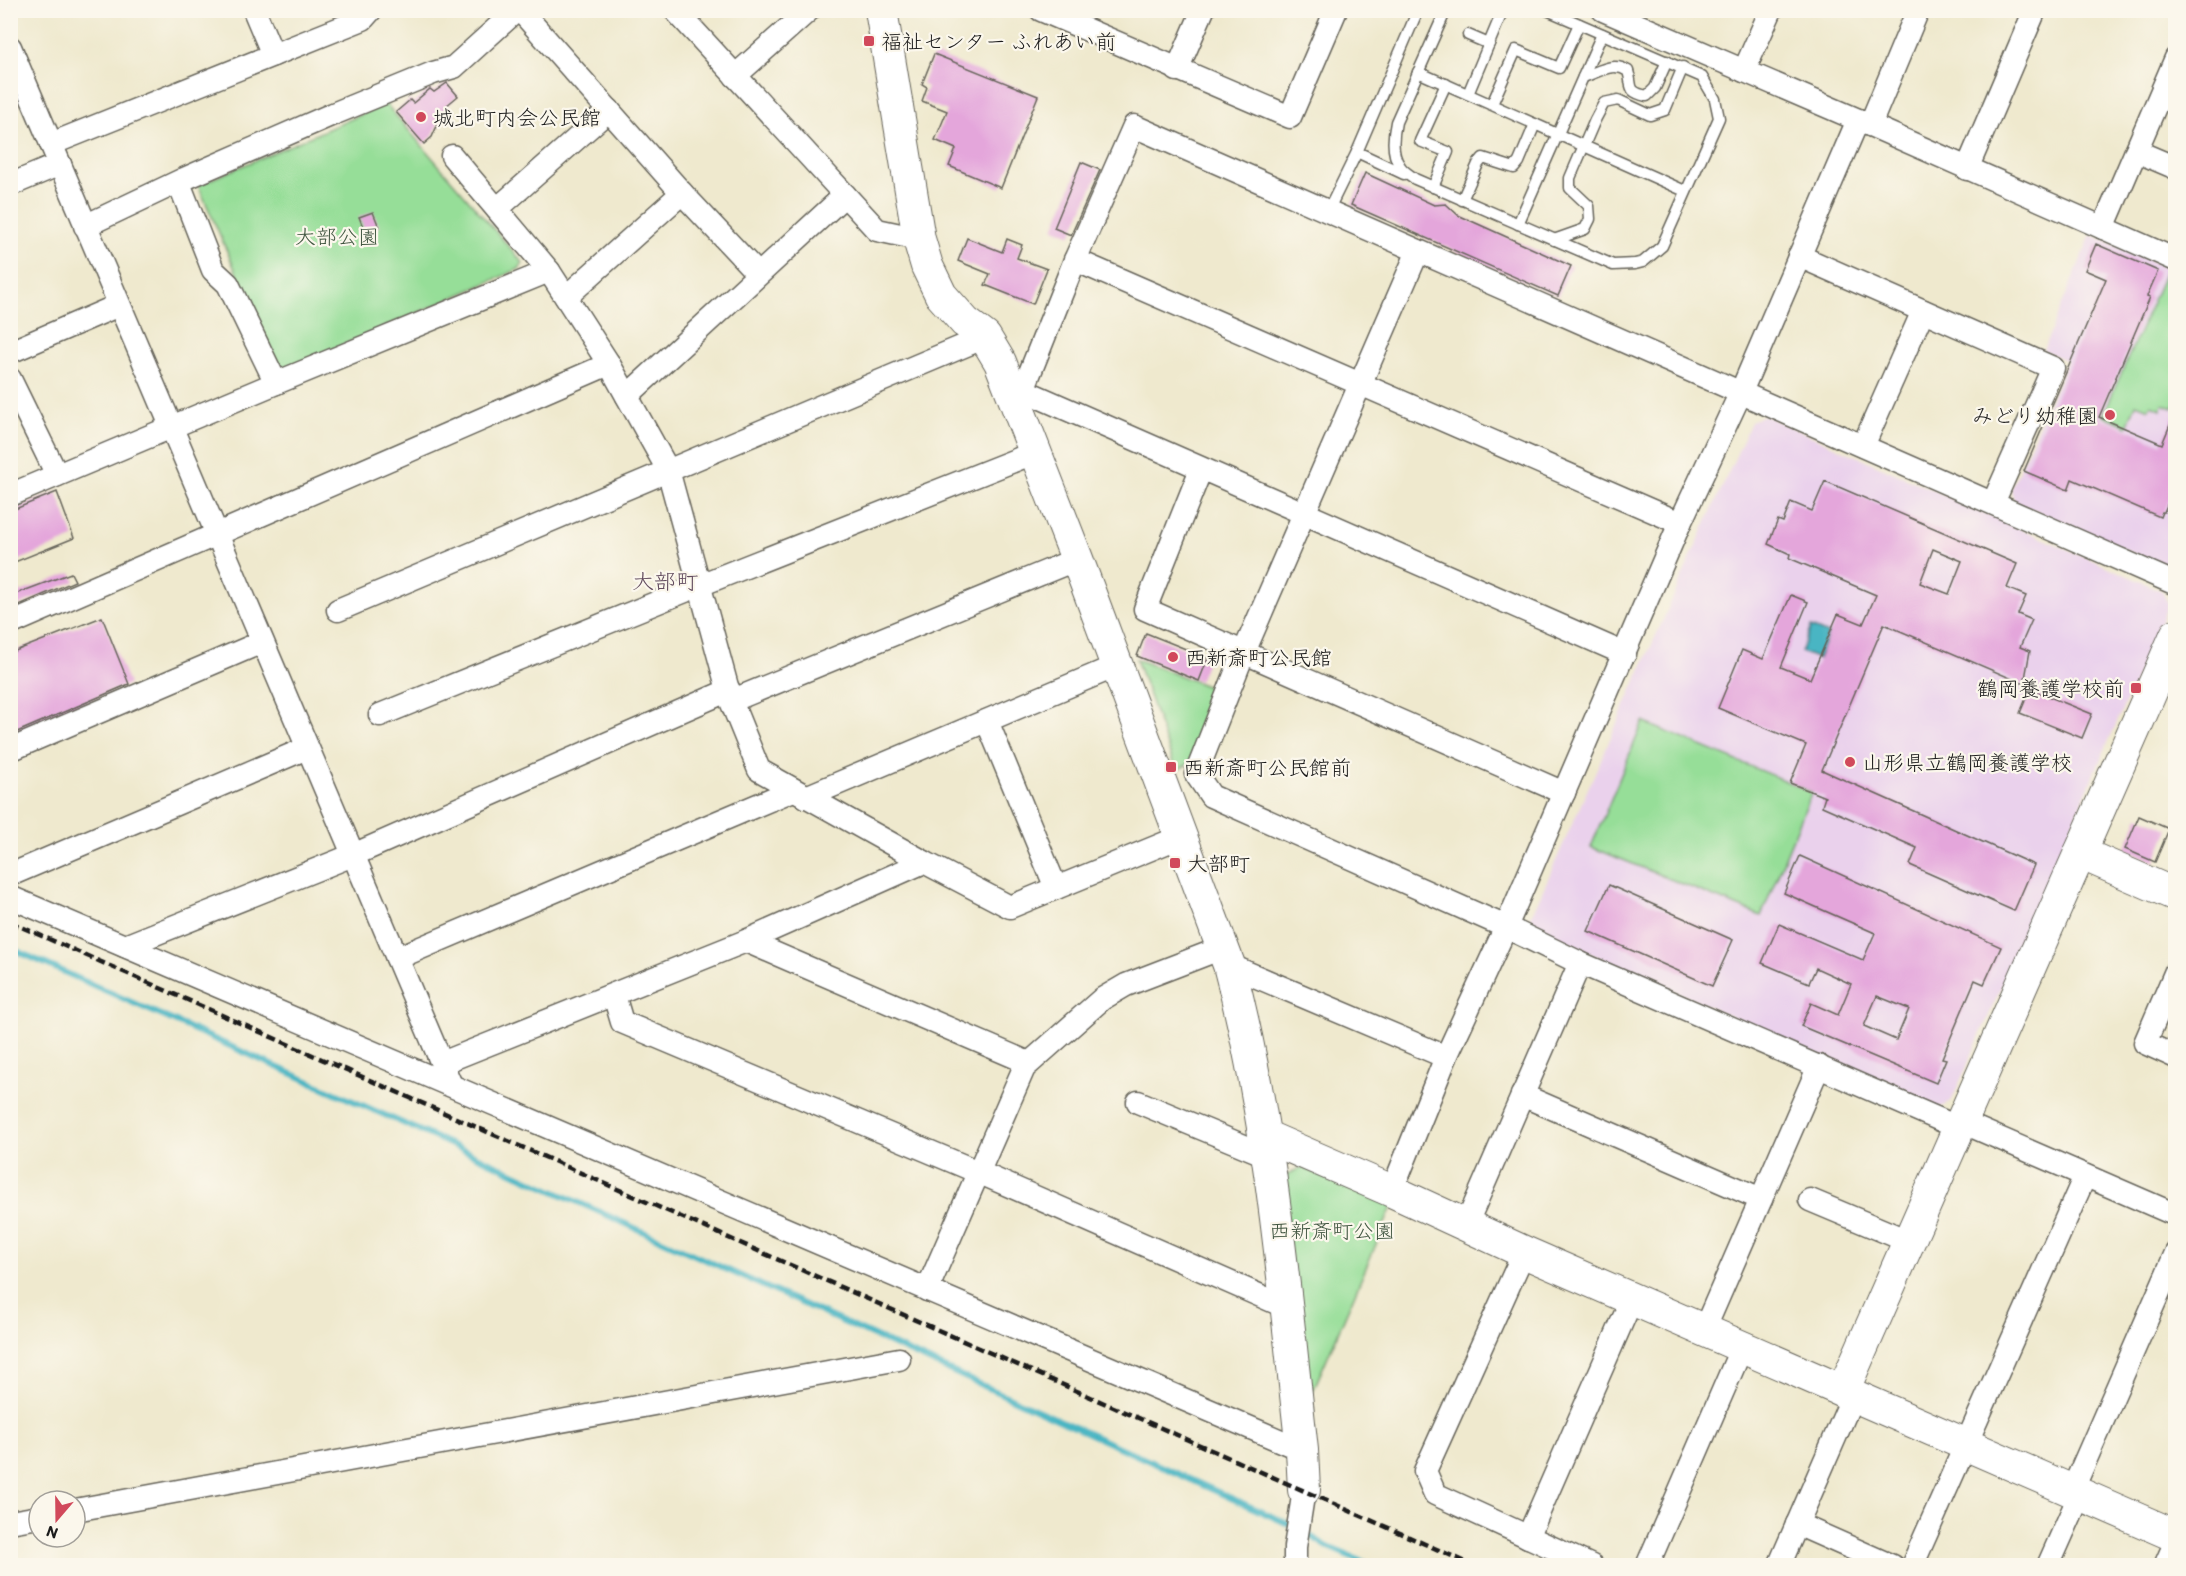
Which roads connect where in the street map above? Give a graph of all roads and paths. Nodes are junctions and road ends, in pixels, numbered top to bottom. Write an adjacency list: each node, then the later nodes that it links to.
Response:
1 (254, 10): 22 (street)
2 (371, 10): 22 (street)
3 (518, 10): 35 (street); 57 (street)
4 (675, 10): 30 (street)
5 (809, 10): 30 (street)
6 (881, 10): 59 (street)
7 (1203, 10): 27 (street)
8 (1336, 10): 27 (street)
9 (1419, 10): 41 (lane)
10 (1446, 10): 29 (lane)
11 (1503, 10): 21 (lane)
12 (1547, 10): 18 (lane)
13 (1603, 10): 28 (street)
14 (1771, 10): 28 (street)
15 (1918, 10): 36 (street)
16 (2035, 10): 45 (street)
17 (1053, 13): 27 (street)
18 (1579, 24): 19 (lane); 34 (lane)
19 (1602, 34): 25 (lane); 31 (lane)
20 (1468, 35): 21 (lane)
21 (1489, 44): 33 (lane)
22 (273, 55): 42 (street)
23 (12, 57): 42 (street)
24 (2175, 58): 40 (street)
25 (1667, 61): 26 (lane); 31 (lane)
26 (1683, 67): 39 (lane); 50 (lane)
27 (1177, 70)
28 (1744, 71): 36 (street)
29 (1418, 72): 32 (lane); 46 (lane)
30 (735, 76): 52 (street)
31 (1583, 77): 38 (lane)
32 (1446, 84): 33 (lane); 48 (lane)
33 (1468, 94): 34 (lane)
34 (1492, 104): 37 (lane)
35 (609, 110): 51 (street); 54 (street)
36 (1864, 122): 45 (street); 62 (street)
37 (1535, 124): 38 (lane); 53 (lane)
38 (1558, 134): 39 (lane); 56 (lane)
39 (1584, 146): 50 (lane); 60 (lane)
40 (2136, 151): 44 (street); 58 (street)
41 (1357, 152): 46 (lane); 55 (lane)
42 (55, 154): 47 (street); 57 (street)
43 (452, 156): 54 (street)
44 (2175, 168)
45 (1967, 169): 58 (street)
46 (1415, 179): 48 (lane)
47 (10, 185)
48 (1433, 187): 53 (lane)
49 (181, 188): 74 (street)
50 (1685, 191): 60 (lane)
51 (682, 193): 66 (street); 67 (street)
52 (845, 195): 59 (street); 66 (street)
53 (1462, 200): 56 (lane)
54 (498, 209): 65 (street)
55 (1328, 211): 61 (street); 63 (street)
56 (1518, 224): 60 (lane)
57 (85, 226): 68 (street)
58 (2103, 228): 64 (street)
59 (919, 239): 70 (street)
60 (1554, 240)
61 (1418, 251): 75 (street); 77 (street)
62 (1799, 256): 69 (street); 77 (street)
63 (1075, 260): 75 (street); 76 (street)
64 (2175, 260)
65 (549, 272): 67 (street); 74 (street)
66 (758, 274): 78 (street)
67 (566, 297): 72 (street)
68 (119, 305): 71 (street); 79 (street)
69 (1923, 311): 80 (street); 86 (street)
70 (985, 337): 76 (street); 83 (street)
71 (10, 352)
72 (609, 364): 78 (street); 89 (street)
73 (10, 379): 84 (street)
74 (276, 383): 79 (street)
75 (1361, 383): 87 (street); 88 (street)
76 (1018, 392): 81 (street); 82 (street)
77 (1741, 392): 80 (street); 88 (street)
78 (627, 396): 83 (street)
79 (171, 427): 84 (street); 89 (street)
80 (1863, 446): 86 (street)
81 (1036, 452): 90 (street); 92 (street)
82 (1201, 469): 87 (street); 97 (street)
83 (668, 470): 92 (street); 93 (street)
84 (57, 475): 85 (street)
85 (10, 495)
86 (1993, 503): 91 (street)
87 (1305, 515): 97 (street); 98 (street)
88 (1680, 523): 98 (street)
89 (216, 534): 94 (street); 96 (street)
90 (1077, 559): 99 (street); 100 (street)
91 (2175, 584)
92 (700, 585): 100 (street); 101 (street)
93 (338, 610)
94 (10, 624)
95 (2175, 635): 108 (street)
96 (262, 642): 103 (street); 104 (street)
97 (1244, 652): 105 (street); 115 (street)
98 (1625, 654): 105 (street)
99 (1116, 666): 102 (street); 107 (street)
100 (730, 696): 106 (street); 109 (street)
101 (380, 715)
102 (987, 721): 106 (street); 112 (street)
103 (308, 748): 109 (street); 111 (street)
104 (10, 750)
105 (1564, 793): 115 (street)
106 (800, 794): 110 (street); 119 (street)
107 (1180, 837): 112 (street); 118 (street)
108 (2080, 853): 113 (street); 132 (street)
109 (353, 855): 117 (street); 119 (street)
110 (924, 862): 112 (street); 116 (street)
111 (10, 877): 114 (street)
112 (1056, 888)
113 (2175, 894)
114 (15, 899): 117 (street)
115 (1506, 927): 120 (street); 124 (street)
116 (746, 941): 122 (street); 127 (street)
117 (125, 946): 129 (street)
118 (1226, 957): 124 (street); 127 (street); 133 (street)
119 (397, 958): 126 (street)
120 (1580, 963): 128 (street); 130 (street)
121 (2175, 971): 123 (street)
122 (614, 995): 126 (street); 134 (street)
123 (2170, 997): 125 (street)
124 (1446, 1057): 136 (street)
125 (2175, 1057)
126 (442, 1063): 129 (street)
127 (1029, 1063): 134 (street)
128 (1819, 1066): 132 (street); 137 (street)
129 (452, 1085): 144 (street)
130 (1522, 1095): 137 (street); 140 (street)
131 (1138, 1102): 133 (street)
132 (1961, 1125): 135 (street); 141 (street)
133 (1266, 1146): 136 (street); 146 (street)
134 (978, 1172): 144 (street); 146 (street)
135 (2085, 1176): 139 (street); 151 (street)
136 (1392, 1191): 140 (street)
137 (1761, 1198): 147 (street)
138 (1810, 1200): 141 (street)
139 (2175, 1215)
140 (1466, 1225): 142 (street)
141 (1910, 1242): 150 (street)
142 (1524, 1252): 145 (street); 159 (street)
143 (2175, 1253): 154 (street)
144 (927, 1290): 152 (street)
145 (1632, 1299): 147 (street); 159 (street)
146 (1286, 1307): 152 (street)
147 (1704, 1330): 148 (street)
148 (1742, 1347): 150 (street); 164 (street)
149 (899, 1359): 155 (street)
150 (1848, 1393): 151 (street); 158 (street)
151 (1965, 1444): 154 (street); 167 (street)
152 (1302, 1450): 153 (street)
153 (1304, 1490): 162 (street)
154 (2076, 1492): 160 (street); 168 (street)
155 (87, 1508)
156 (27, 1519): 157 (street)
157 (10, 1522)
158 (1797, 1524): 165 (street); 166 (street)
159 (1528, 1536): 163 (street)
160 (2175, 1536)
161 (2175, 1541): 169 (street)
162 (1294, 1566)
163 (1592, 1566)
164 (1647, 1566)
165 (1779, 1566)
166 (1892, 1566)
167 (1912, 1566)
168 (2048, 1566)
169 (2165, 1566)

